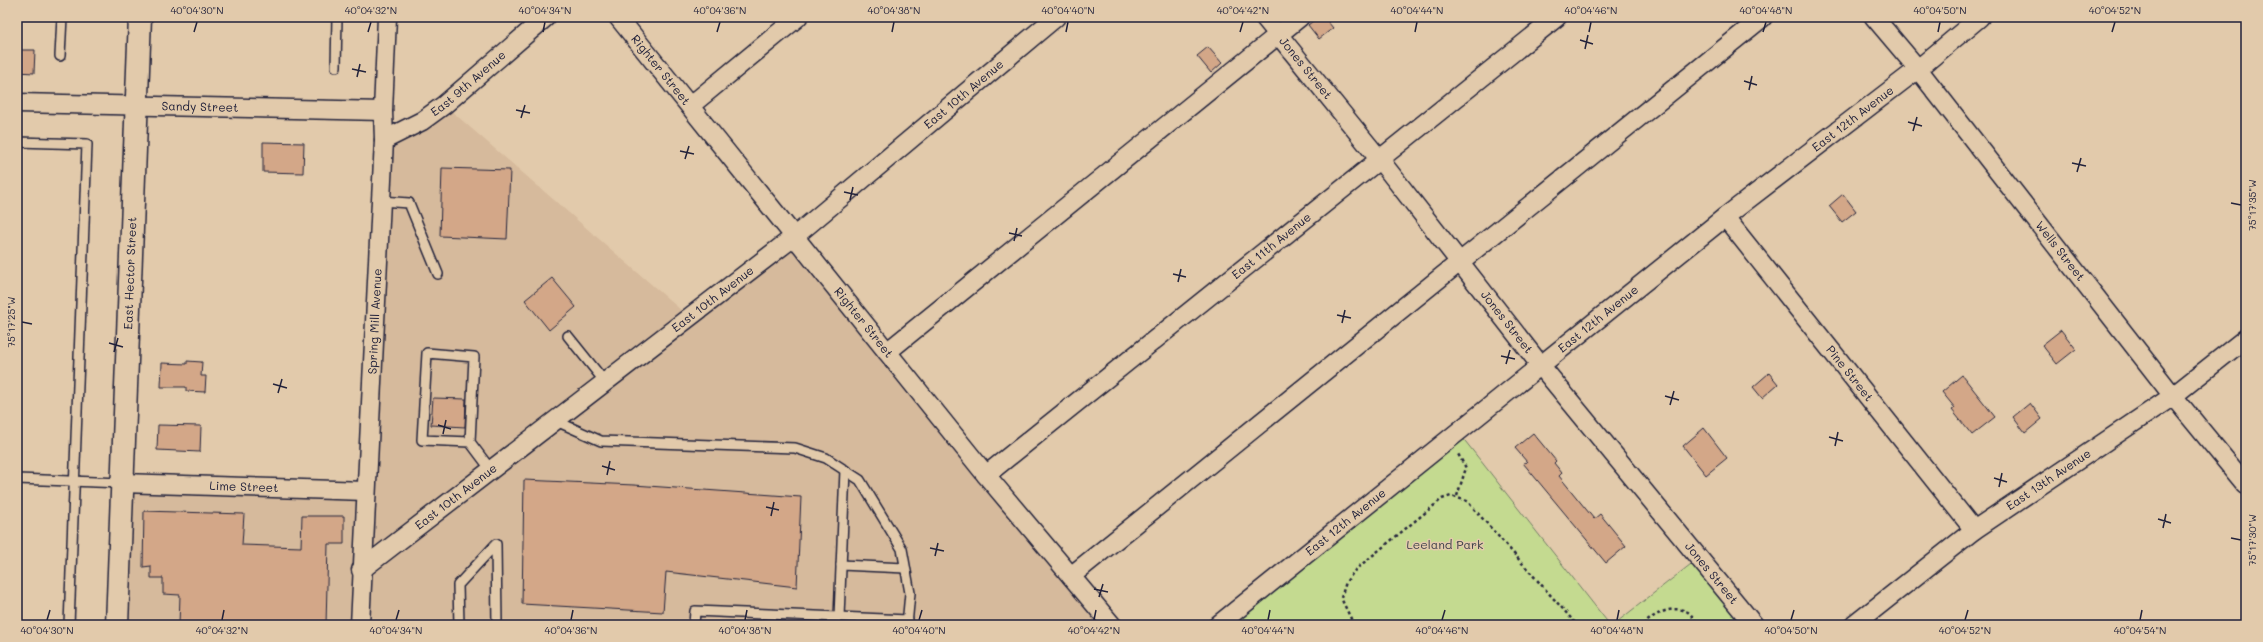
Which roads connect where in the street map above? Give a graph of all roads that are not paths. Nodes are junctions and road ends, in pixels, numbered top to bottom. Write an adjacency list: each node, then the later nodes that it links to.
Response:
1 (62, 17): 16 (lane)
2 (140, 17): 20 (main road, East Hector Street)
3 (337, 17): 17 (lane)
4 (386, 17): 22 (street, Spring Mill Avenue)
5 (546, 17): 23 (street, East 9th Avenue)
6 (618, 17): 21 (street, Righter Street)
7 (798, 17): 21 (street)
8 (1056, 17): 28 (street, East 10th Avenue)
9 (1264, 17): 15 (street, Jones Street)
10 (1300, 17): 15 (street)
11 (1557, 17): 25 (street, East 11th Avenue)
12 (1763, 17): 29 (street)
13 (1874, 17): 18 (street, Wells Street)
14 (1980, 17): 18 (street, East 12th Avenue)
15 (1279, 35): 25 (street, Jones Street); 33 (street)
16 (60, 56)
17 (336, 68)
18 (1918, 69): 27 (street, East 12th Avenue); 36 (street, Wells Street)
19 (17, 103): 20 (street, Sandy Street)
20 (136, 104): 22 (street, Sandy Street); 44 (main road, East Hector Street)
21 (690, 106): 28 (street, Righter Street)
22 (382, 111): 23 (street, Spring Mill Avenue)
23 (384, 140): 26 (street, Spring Mill Avenue)
24 (17, 142): 43 (lane)
25 (1380, 160): 29 (street, Jones Street); 41 (street, East 11th Avenue)
26 (381, 201): 30 (lane); 46 (street, Spring Mill Avenue)
27 (1725, 217): 34 (street, East 12th Avenue); 47 (street, Pine Street)
28 (795, 236): 33 (street, Righter Street); 35 (street, East 10th Avenue)
29 (1460, 263): 34 (street, Jones Street); 51 (street)
30 (438, 274)
31 (568, 336): 35 (lane)
32 (2246, 338): 36 (street, East 13th Avenue)
33 (887, 352): 41 (street, Righter Street)
34 (1541, 366): 61 (street, East 12th Avenue); 62 (street, Jones Street)
35 (605, 382): 37 (street, East 10th Avenue)
36 (2173, 396): 45 (street, Wells Street); 47 (street, East 13th Avenue)
37 (556, 422): 39 (street, East 10th Avenue); 40 (lane)
38 (470, 442): 38 (lane); 39 (lane)
39 (491, 470): 50 (street, East 10th Avenue)
40 (845, 470): 48 (lane); 49 (lane)
41 (986, 475): 51 (street, Righter Street)
42 (17, 479): 43 (lane)
43 (74, 481): 44 (lane); 54 (lane)
44 (122, 483): 46 (street, Lime Street); 55 (main road, East Hector Street)
45 (2246, 485)
46 (366, 491): 50 (street, Spring Mill Avenue)
47 (1974, 530): 63 (street, East 13th Avenue)
48 (841, 565): 49 (lane); 52 (lane)
49 (905, 568): 53 (lane)
50 (361, 570): 56 (street, Spring Mill Avenue)
51 (1071, 576): 60 (street, Righter Street)
52 (839, 617): 53 (lane); 59 (lane)
53 (907, 623)
54 (69, 625)
55 (117, 625)
56 (360, 625)
57 (459, 625): 58 (lane)
58 (497, 625)
59 (694, 625)
60 (1112, 625)
61 (1218, 625)
62 (1754, 625)
63 (1854, 625)

